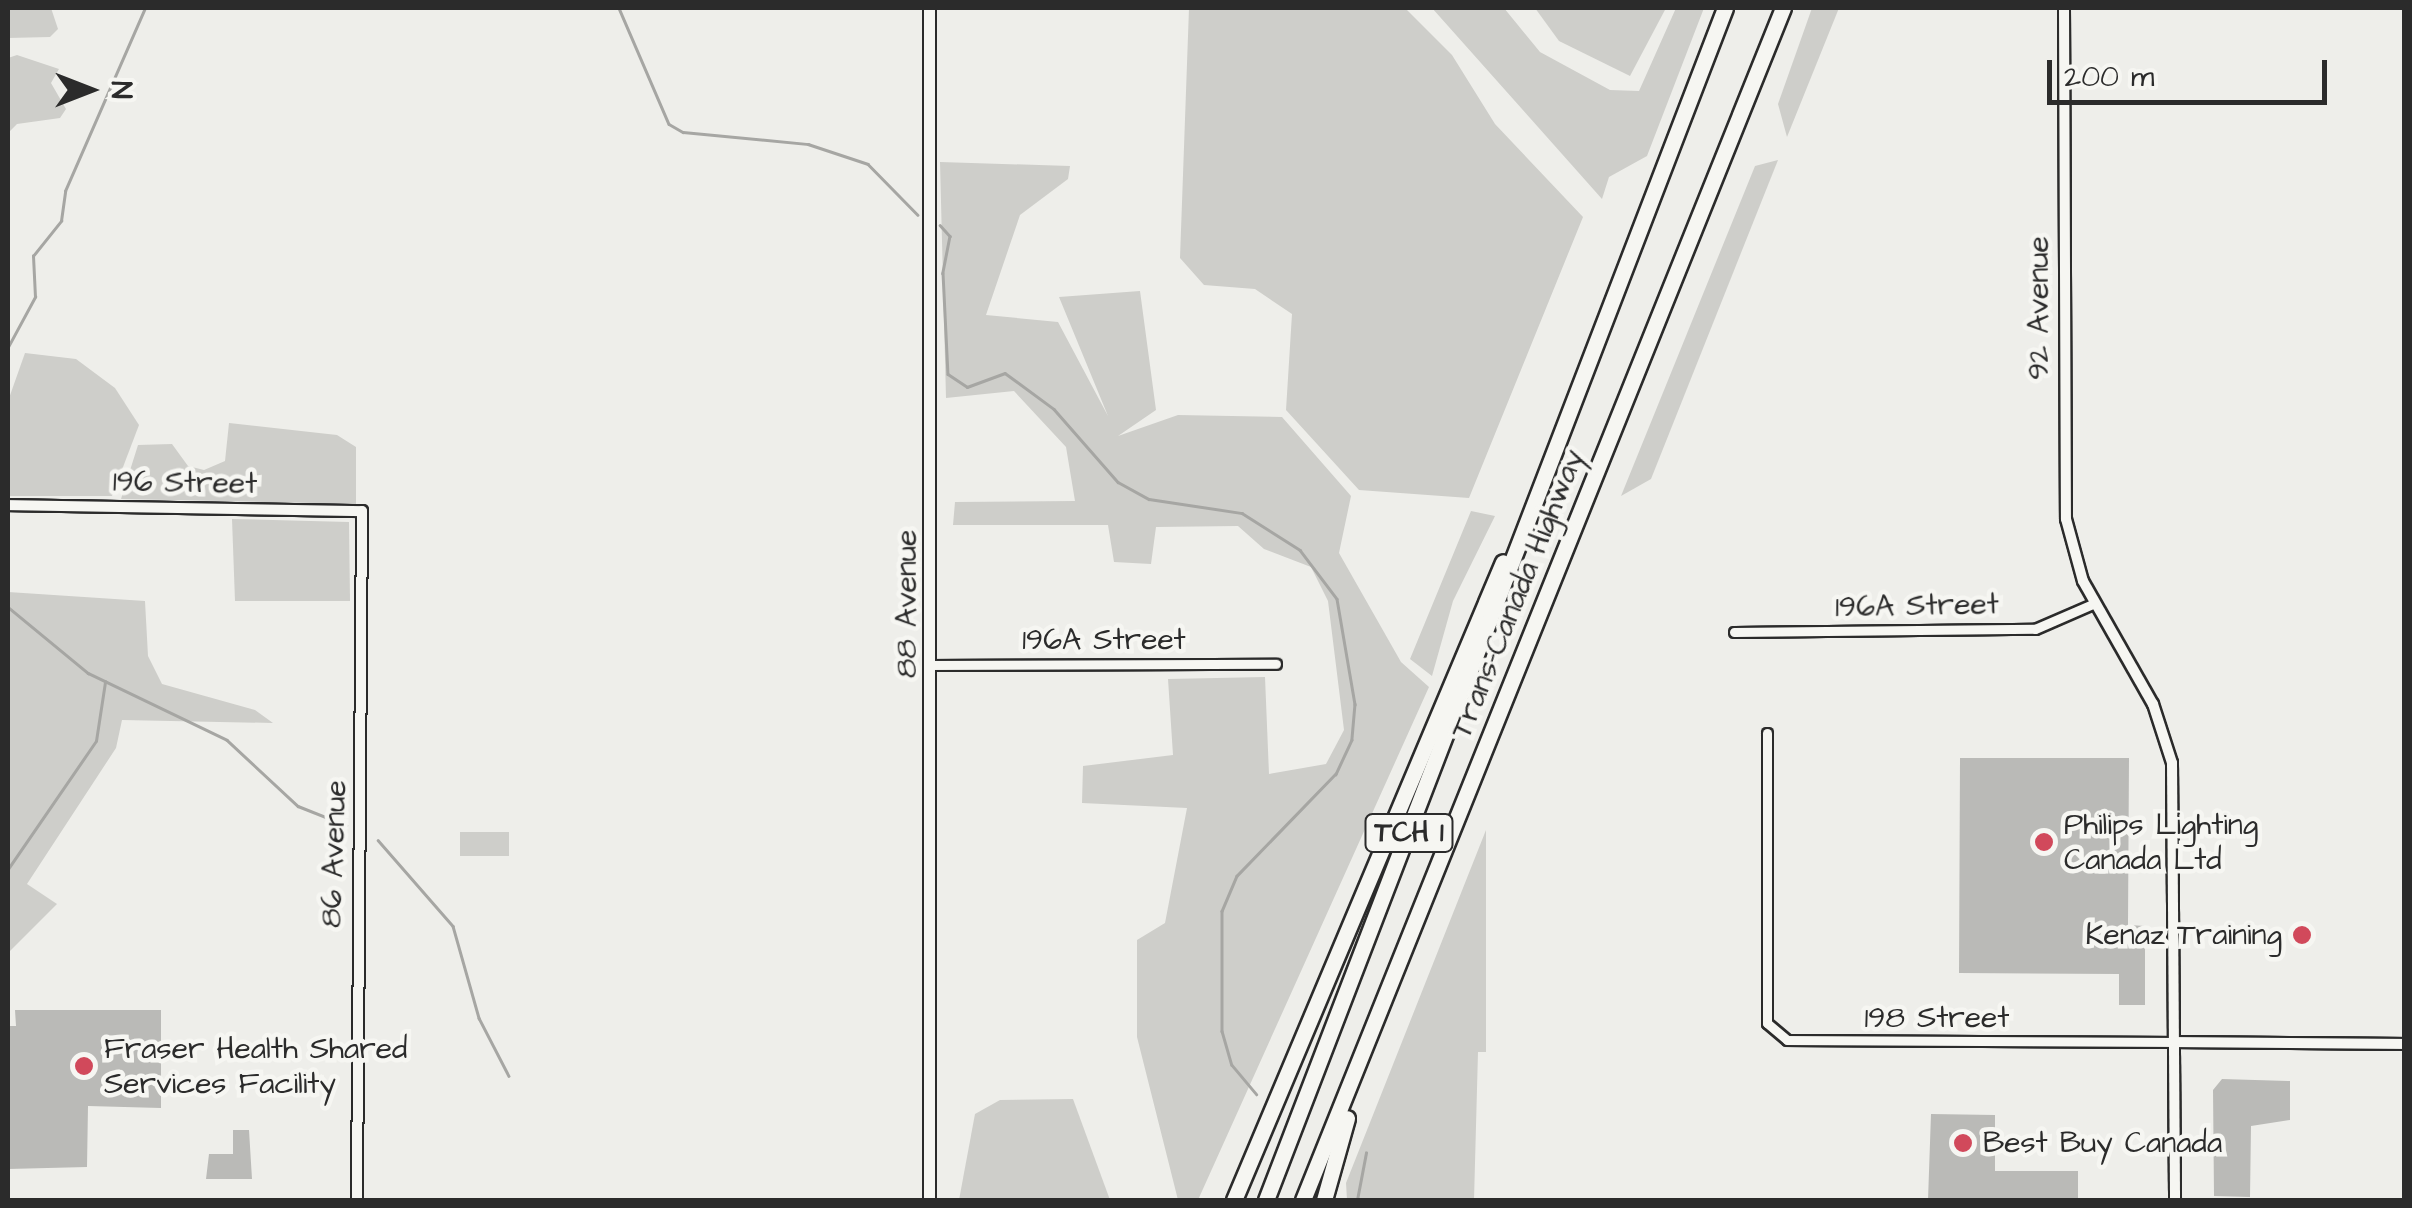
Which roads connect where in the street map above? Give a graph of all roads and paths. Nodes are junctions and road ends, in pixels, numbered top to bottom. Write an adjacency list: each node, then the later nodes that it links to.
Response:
1 (929, 8): 11 (main road, 88 Avenue)
2 (1725, 8): 5 (highway, Trans-Canada Highway / TCH 1)
3 (1783, 8): 13 (highway, Trans-Canada Highway / TCH 1)
4 (2064, 8): 8 (street, 92 Avenue)
5 (1549, 464): 18 (highway); 19 (highway, Trans-Canada Highway / TCH 1)
6 (8, 506): 7 (street, 196 Street)
7 (362, 510): 16 (street, 86 Avenue)
8 (2095, 603): 9 (street, 196A Street); 14 (street, 92 Avenue)
9 (1734, 632)
10 (1276, 664): 11 (street, 196A Street)
11 (932, 665): 17 (main road, 88 Avenue)
12 (1767, 733): 14 (street, 198 Street)
13 (1396, 973): 20 (highway, Trans-Canada Highway / TCH 1); 21 (highway)
14 (2175, 1042): 15 (street, 198 Street); 22 (street, 92 Avenue)
15 (2404, 1044)
16 (357, 1200)
17 (929, 1200)
18 (1234, 1200)
19 (1266, 1200)
20 (1302, 1200)
21 (1324, 1200)
22 (2174, 1200)

